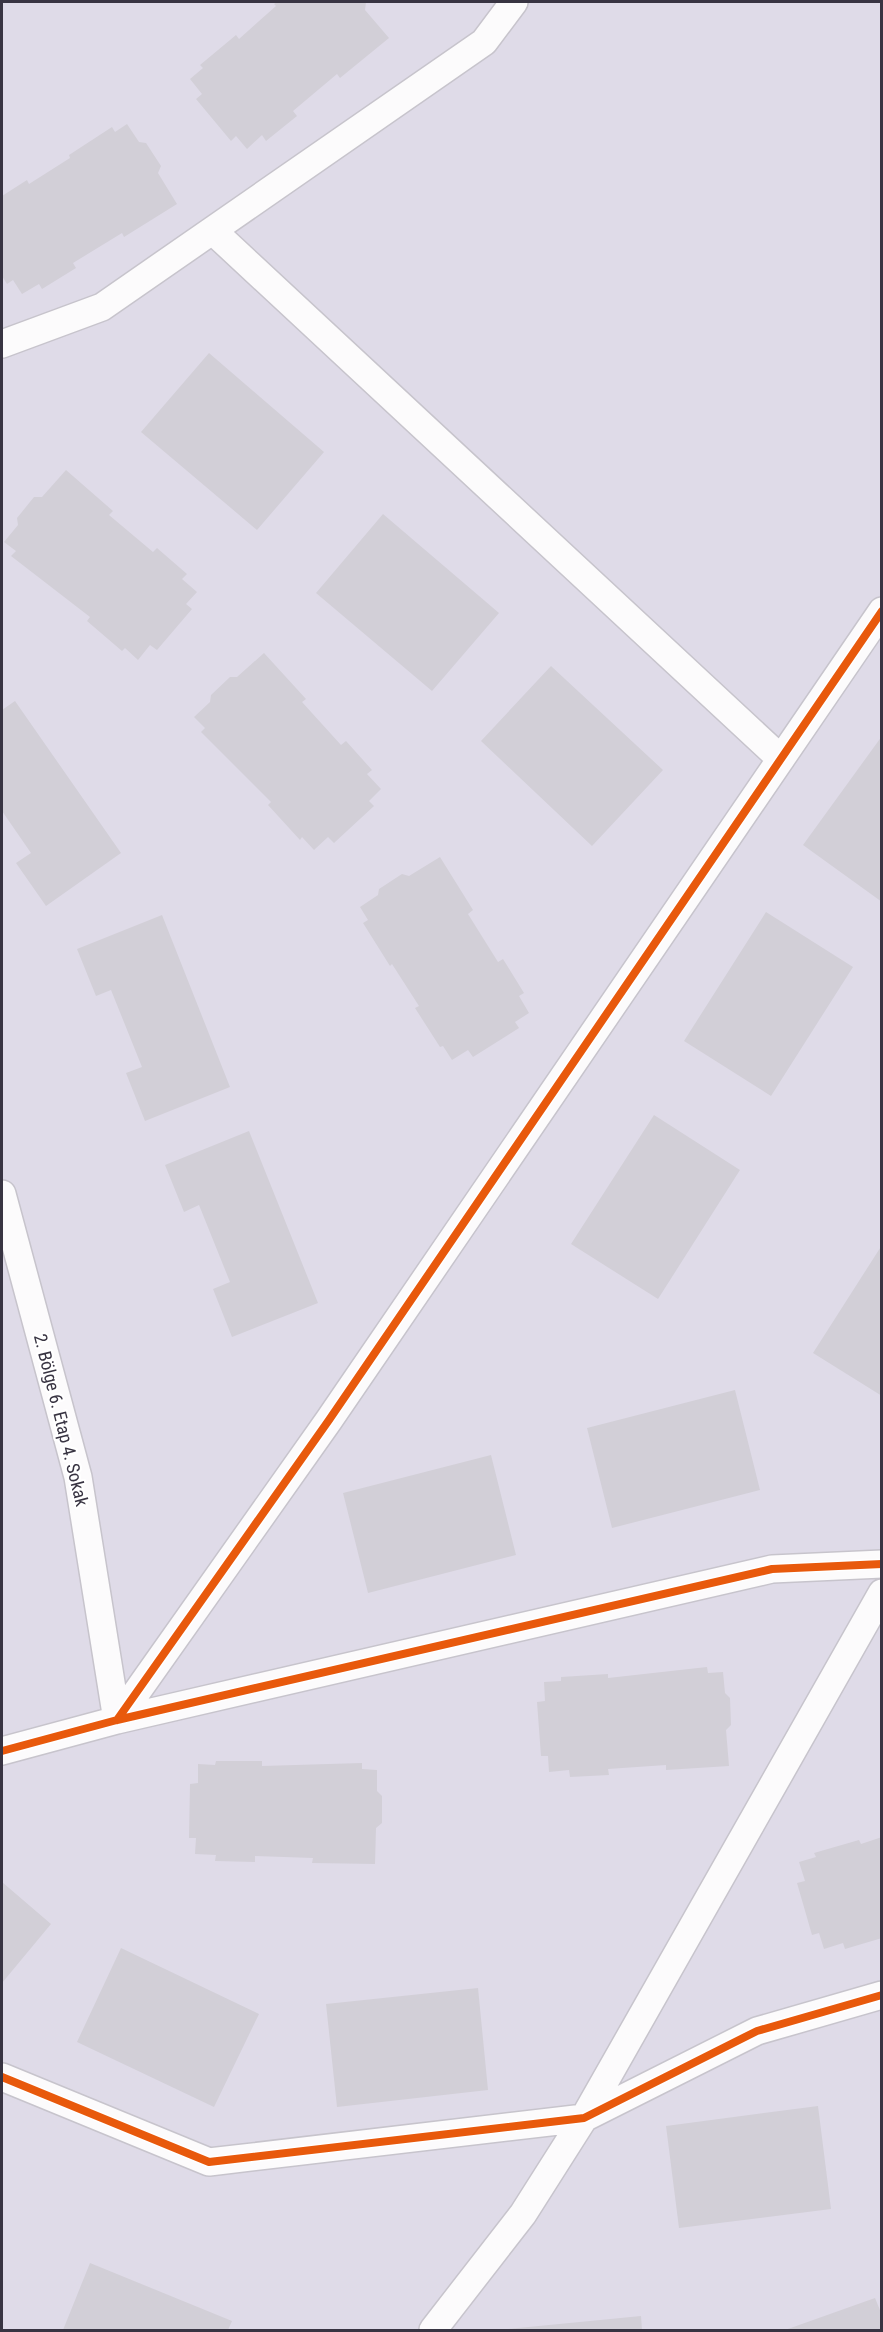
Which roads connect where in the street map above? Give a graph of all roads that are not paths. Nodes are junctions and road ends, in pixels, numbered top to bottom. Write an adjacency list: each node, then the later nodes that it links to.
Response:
1 (514, 2): 2 (street)
2 (213, 231): 3 (street); 5 (street)
3 (2, 344)
4 (882, 611): 5 (street)
5 (781, 759): 9 (street)
6 (2, 1194): 9 (street, 2. Bölge 6. Etap 4. Sokak)
7 (882, 1564): 9 (street)
8 (882, 1593): 13 (street)
9 (117, 1720): 10 (street)
10 (2, 1751)
11 (882, 1995): 13 (street)
12 (2, 2077): 13 (street)
13 (584, 2118): 14 (street)
14 (433, 2331)

